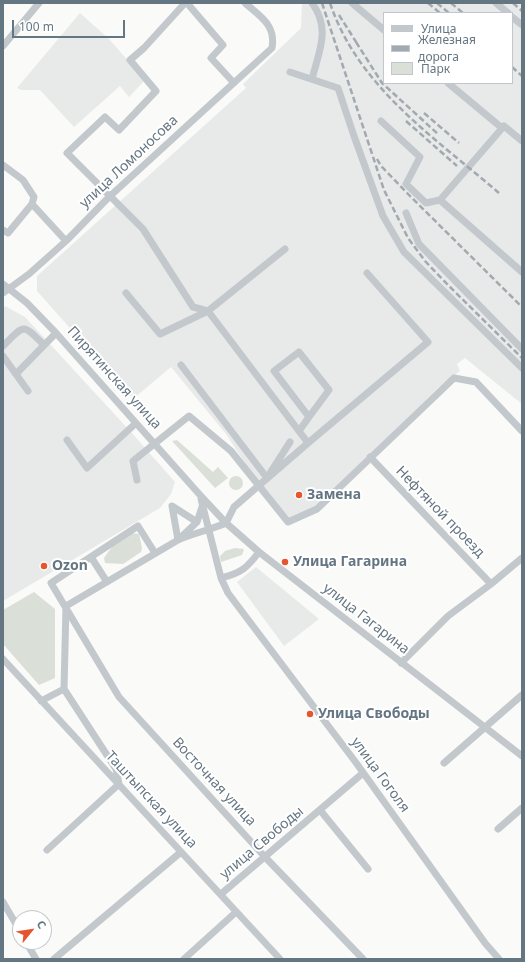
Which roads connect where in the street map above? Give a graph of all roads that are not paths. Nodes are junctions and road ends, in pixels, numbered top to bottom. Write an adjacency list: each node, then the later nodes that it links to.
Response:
1 (39, 3): 11 (street)
2 (186, 3): 14 (street); 20 (street)
3 (244, 3): 14 (street, улица Ломоносова)
4 (312, 3): 13 (street)
5 (352, 3): 10 (street)
6 (496, 3): 7 (street)
7 (507, 12)
8 (513, 18): 9 (street)
9 (522, 25)
10 (383, 29)
11 (3, 46)
12 (290, 72): 13 (street)
13 (312, 79): 40 (street)
14 (234, 83): 20 (street, улица Ломоносова)
15 (449, 84): 17 (street)
16 (381, 121): 21 (street)
17 (502, 128): 18 (street); 21 (street)
18 (522, 141)
19 (3, 165): 22 (street)
20 (109, 197): 25 (street, улица Ломоносова); 33 (street)
21 (440, 200): 28 (street)
22 (32, 204): 24 (street); 25 (street)
23 (406, 213): 37 (street)
24 (3, 230)
25 (66, 241): 30 (street, улица Ломоносова)
26 (285, 249): 33 (street)
27 (367, 272): 50 (street)
28 (522, 272)
29 (3, 284): 30 (street, Пирятинская улица)
30 (10, 288): 31 (street, улица Ломоносова); 34 (street, Пирятинская улица)
31 (3, 293)
32 (126, 294): 33 (street)
33 (208, 311): 45 (street)
34 (56, 333): 35 (street); 44 (street, Пирятинская улица)
35 (44, 345): 36 (street); 41 (street)
36 (3, 346)
37 (522, 349)
38 (3, 356): 41 (street)
39 (181, 365): 52 (street)
40 (522, 368)
41 (16, 374): 42 (street)
42 (28, 392)
43 (309, 417): 43 (street); 45 (street)
44 (136, 423): 47 (street); 49 (street, Пирятинская улица)
45 (299, 431): 50 (street)
46 (522, 431): 51 (street)
47 (68, 440)
48 (290, 442): 52 (street)
49 (154, 443): 53 (street); 54 (street); 55 (street, Пирятинская улица)
50 (308, 443): 52 (street)
51 (370, 457): 54 (street); 67 (street, Нефтяной проезд)
52 (267, 478): 54 (street)
53 (137, 480)
54 (258, 486): 58 (street)
55 (200, 495): 56 (street, улица Гоголя); 58 (street, улица Гагарина)
56 (203, 504): 57 (street); 59 (street, улица Гоголя)
57 (197, 522): 60 (street); 60 (street)
58 (226, 523): 59 (street); 61 (street, улица Гагарина)
59 (210, 530): 60 (street); 65 (street, улица Гоголя)
60 (178, 540): 62 (street)
61 (259, 552): 65 (street); 70 (street, улица Гагарина)
62 (155, 553): 63 (street); 66 (street)
63 (91, 557): 66 (street); 68 (street, Восточная улица)
64 (522, 558): 67 (street)
65 (221, 578): 77 (street, улица Гоголя)
66 (107, 582): 68 (street)
67 (491, 584): 70 (street)
68 (66, 606): 71 (street); 84 (street, Восточная улица)
69 (3, 659): 73 (street, Таштыпская улица)
70 (401, 663): 74 (street, улица Гагарина)
71 (64, 689): 73 (street); 78 (street)
72 (522, 695): 74 (street)
73 (41, 701): 78 (street, Таштыпская улица)
74 (485, 728): 75 (street, улица Гагарина); 76 (street)
75 (522, 756)
76 (444, 763)
77 (363, 773): 80 (street, улица Свободы); 96 (street, улица Гоголя)
78 (118, 784): 82 (street); 83 (street, Таштыпская улица)
79 (522, 808): 81 (street)
80 (320, 810): 84 (street, улица Свободы); 85 (street, улица Свободы)
81 (498, 829)
82 (47, 850)
83 (181, 852): 86 (street, Таштыпская улица); 92 (street)
84 (265, 857): 86 (street, улица Свободы); 95 (street, Восточная улица)
85 (368, 869)
86 (221, 894): 88 (street, Таштыпская улица)
87 (3, 903): 89 (street)
88 (236, 912): 93 (street); 94 (street, Таштыпская улица)
89 (12, 918)
90 (31, 950): 91 (street)
91 (36, 959)
92 (54, 959)
93 (184, 959)
94 (280, 959)
95 (363, 959)
96 (499, 959)

